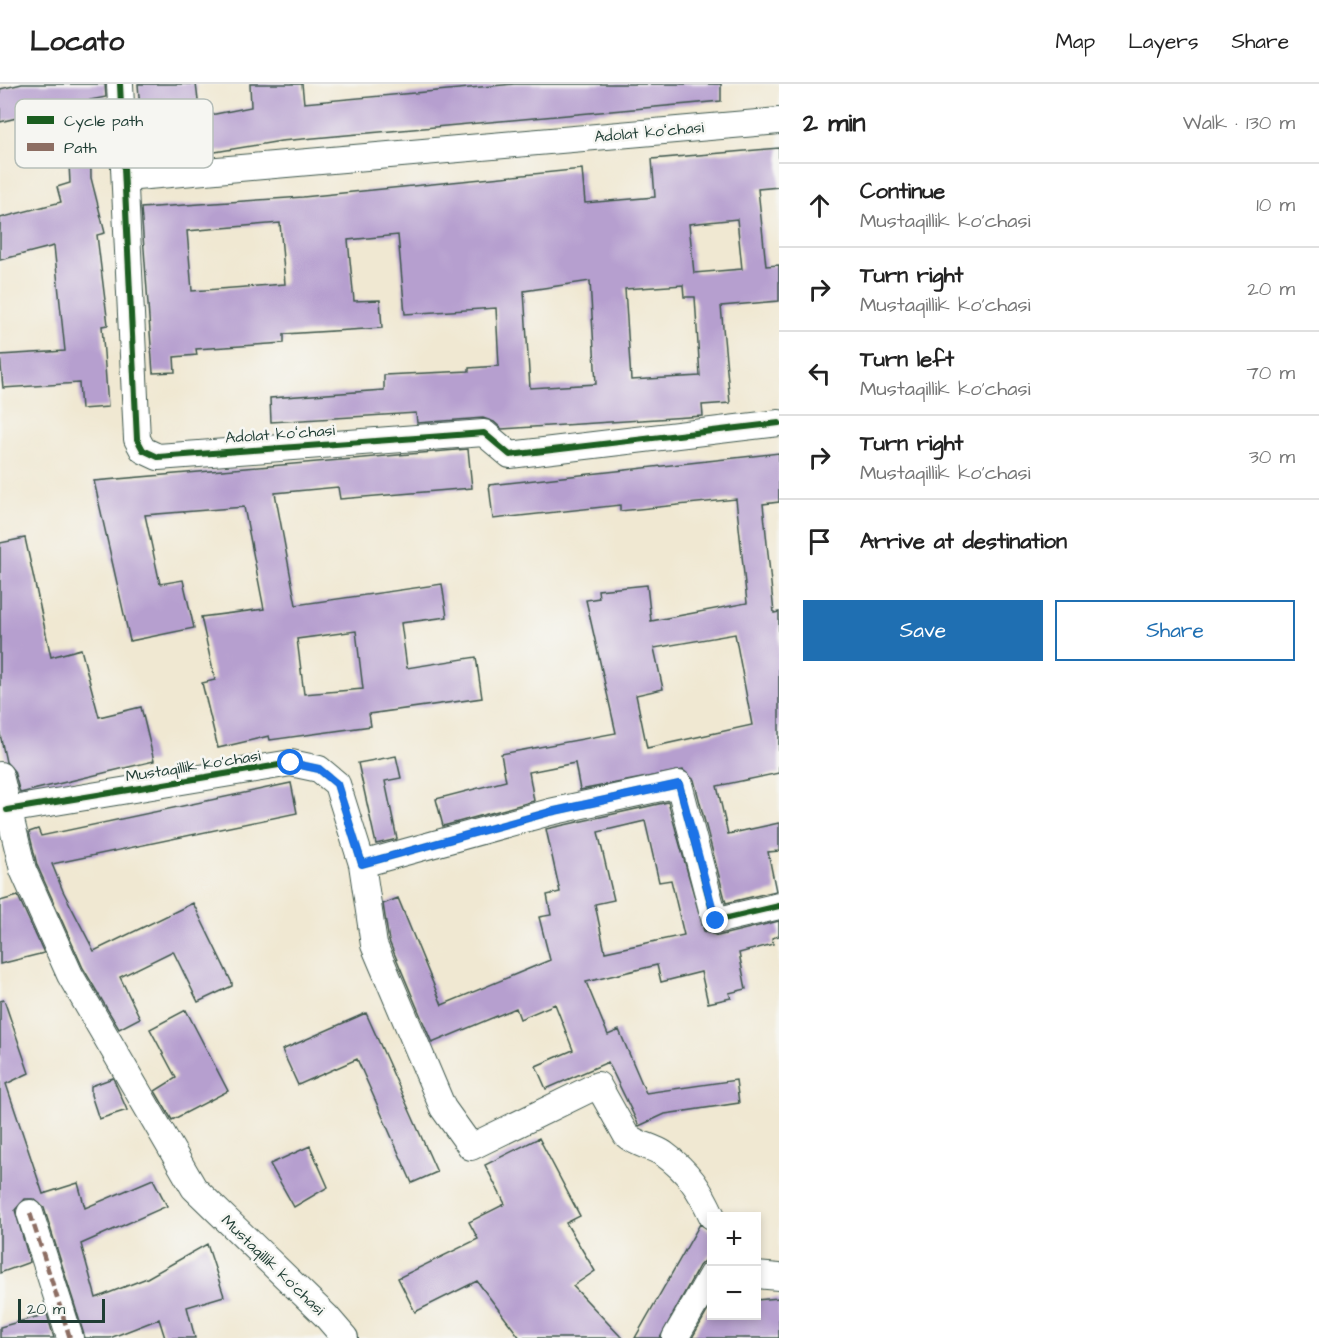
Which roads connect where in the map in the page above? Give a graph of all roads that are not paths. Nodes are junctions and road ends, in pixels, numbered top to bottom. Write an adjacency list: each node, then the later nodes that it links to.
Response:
1 (120, 84): 2 (street, Adolat koʻchasi)
2 (121, 99)
3 (779, 121): 5 (street, Adolat koʻchasi)
4 (124, 168): 5 (street, Adolat koʻchasi)
5 (124, 178): 6 (street, Adolat koʻchasi)
6 (779, 423)
7 (0, 775): 8 (street, Mustaqillik ko‘chasi)
8 (8, 810): 9 (street, Mustaqillik ko‘chasi); 10 (street, Mustaqillik ko‘chasi)
9 (362, 864): 11 (street); 12 (street, Mustaqillik ko‘chasi)
10 (11, 873): 18 (street, Mustaqillik ko‘chasi)
11 (779, 906)
12 (710, 1212)
13 (30, 1213): 17 (street)
14 (761, 1275): 15 (street)
15 (779, 1277)
16 (707, 1281): 19 (street)
17 (70, 1338)
18 (345, 1338)
19 (675, 1338)

